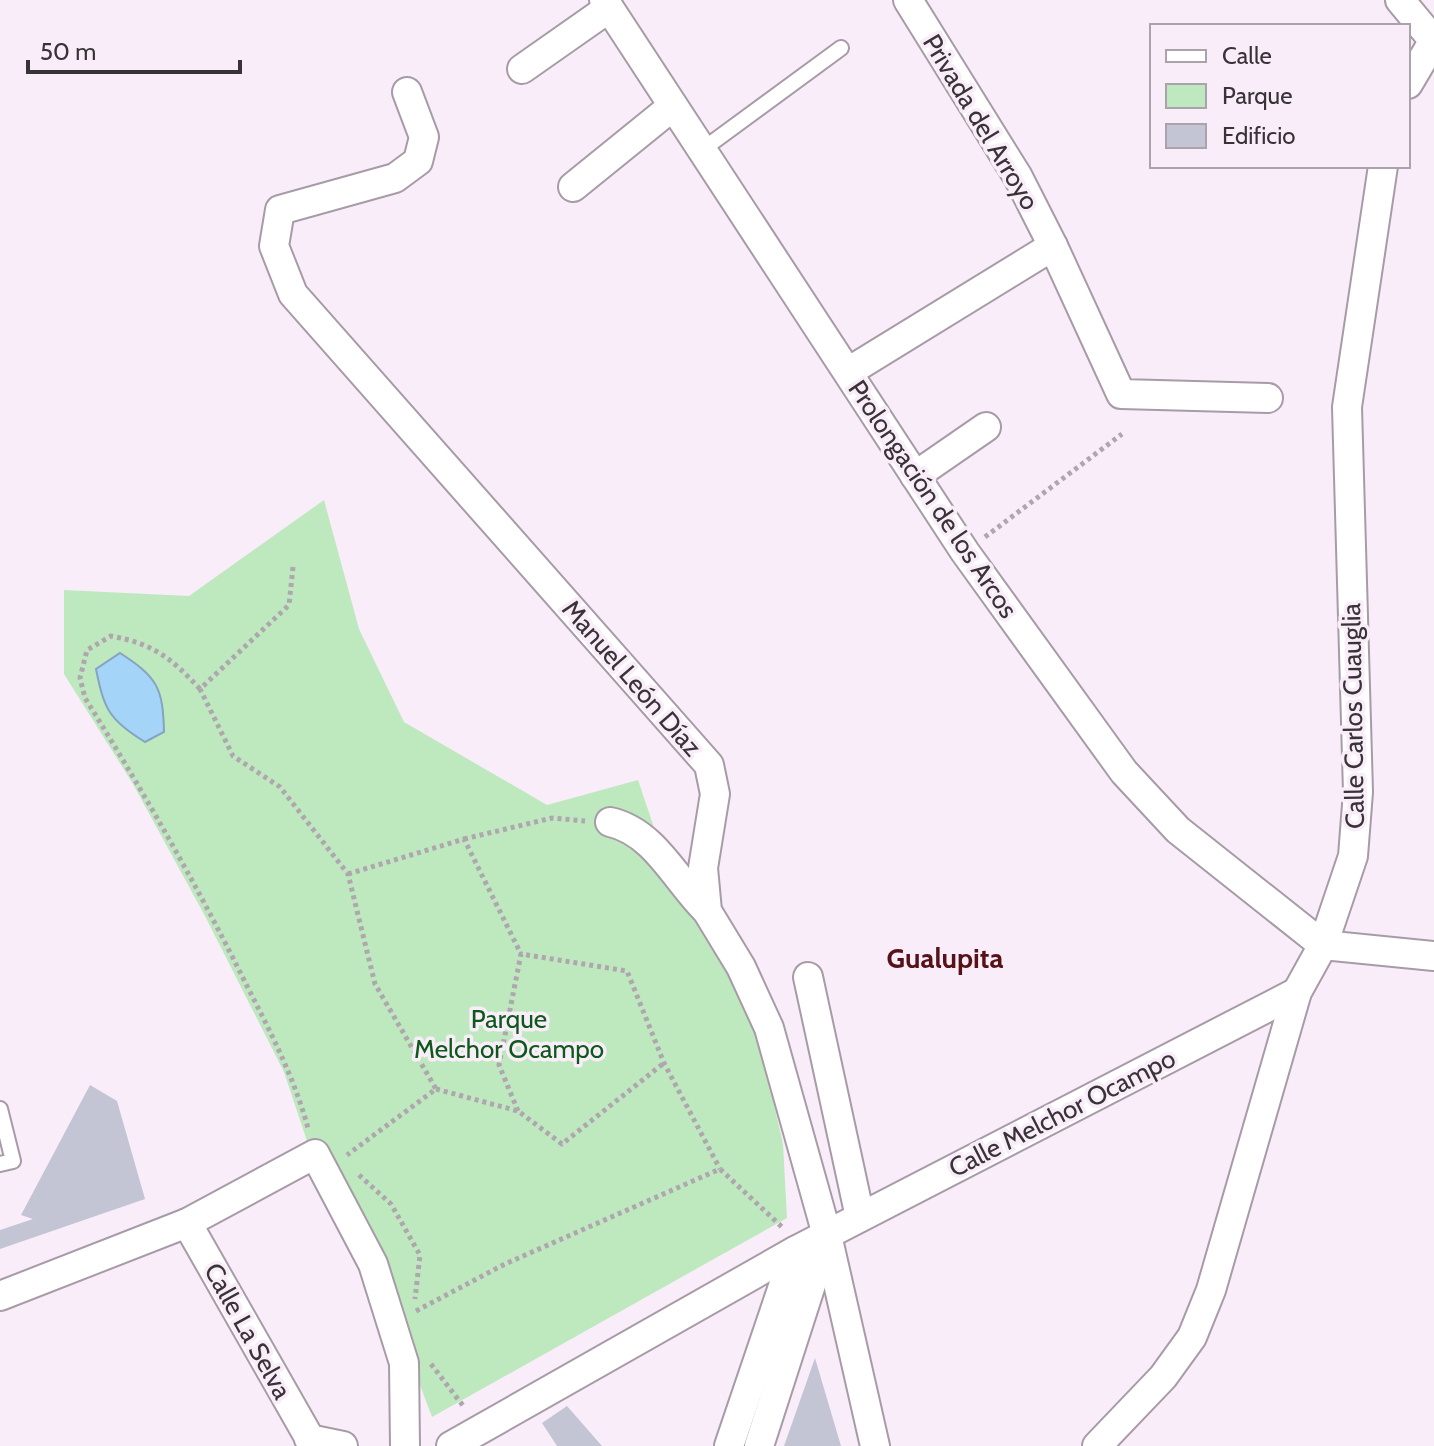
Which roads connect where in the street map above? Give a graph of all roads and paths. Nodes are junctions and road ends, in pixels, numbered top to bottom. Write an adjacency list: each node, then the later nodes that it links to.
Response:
1 (908, 0): 13 (street, Privada del Arroyo)
2 (1400, 0): 4 (street)
3 (606, 4): 6 (street); 9 (street, Prolongación de los Arcos)
4 (1434, 40): 7 (street)
5 (841, 48): 10 (lane)
6 (522, 69)
7 (1410, 81)
8 (407, 92): 25 (street, Manuel León Díaz)
9 (673, 106): 10 (street, Prolongación de los Arcos); 12 (street)
10 (702, 150): 14 (street, Prolongación de los Arcos)
11 (1383, 168): 26 (street, Calle Carlos Cuauglia)
12 (573, 187)
13 (1053, 246): 14 (street); 15 (street, Privada del Arroyo)
14 (848, 372): 18 (street, Prolongación de los Arcos)
15 (1268, 398)
16 (986, 427): 18 (street)
17 (1122, 434): 19 (path)
18 (915, 476): 19 (street, Prolongación de los Arcos)
19 (965, 552): 26 (street, Prolongación de los Arcos)
20 (293, 567): 21 (path)
21 (200, 689): 24 (path); 35 (path)
22 (610, 822): 23 (path); 25 (street)
23 (464, 839): 24 (path); 27 (path)
24 (348, 874): 32 (path)
25 (707, 911): 40 (street, Manuel León Díaz)
26 (1323, 945): 28 (street); 30 (street, Calle Carlos Cuauglia)
27 (521, 954): 31 (path); 34 (path)
28 (1434, 956)
29 (808, 977): 38 (street)
30 (1297, 992): 38 (street, Calle Melchor Ocampo); 53 (street, Calle Carlos Cuauglia)
31 (664, 1063): 34 (path); 37 (path)
32 (436, 1089): 34 (path); 42 (path)
33 (0, 1109): 36 (lane)
34 (518, 1111)
35 (315, 1154): 39 (street); 48 (street)
36 (0, 1164)
37 (720, 1169): 40 (path); 42 (path)
38 (860, 1217): 40 (street, Calle Melchor Ocampo)
39 (187, 1223): 41 (street); 46 (street, Calle La Selva)
40 (808, 1244): 45 (street, Calle Melchor Ocampo); 50 (street); 51 (street); 52 (street)
41 (0, 1296)
42 (414, 1312): 43 (path)
43 (417, 1327)
44 (424, 1355): 45 (path)
45 (481, 1428): 49 (street, Calle Melchor Ocampo)
46 (312, 1443): 47 (street, Calle La Selva)
47 (343, 1446)
48 (405, 1446)
49 (451, 1446)
50 (729, 1446)
51 (759, 1446)
52 (875, 1446)
53 (1097, 1446)

